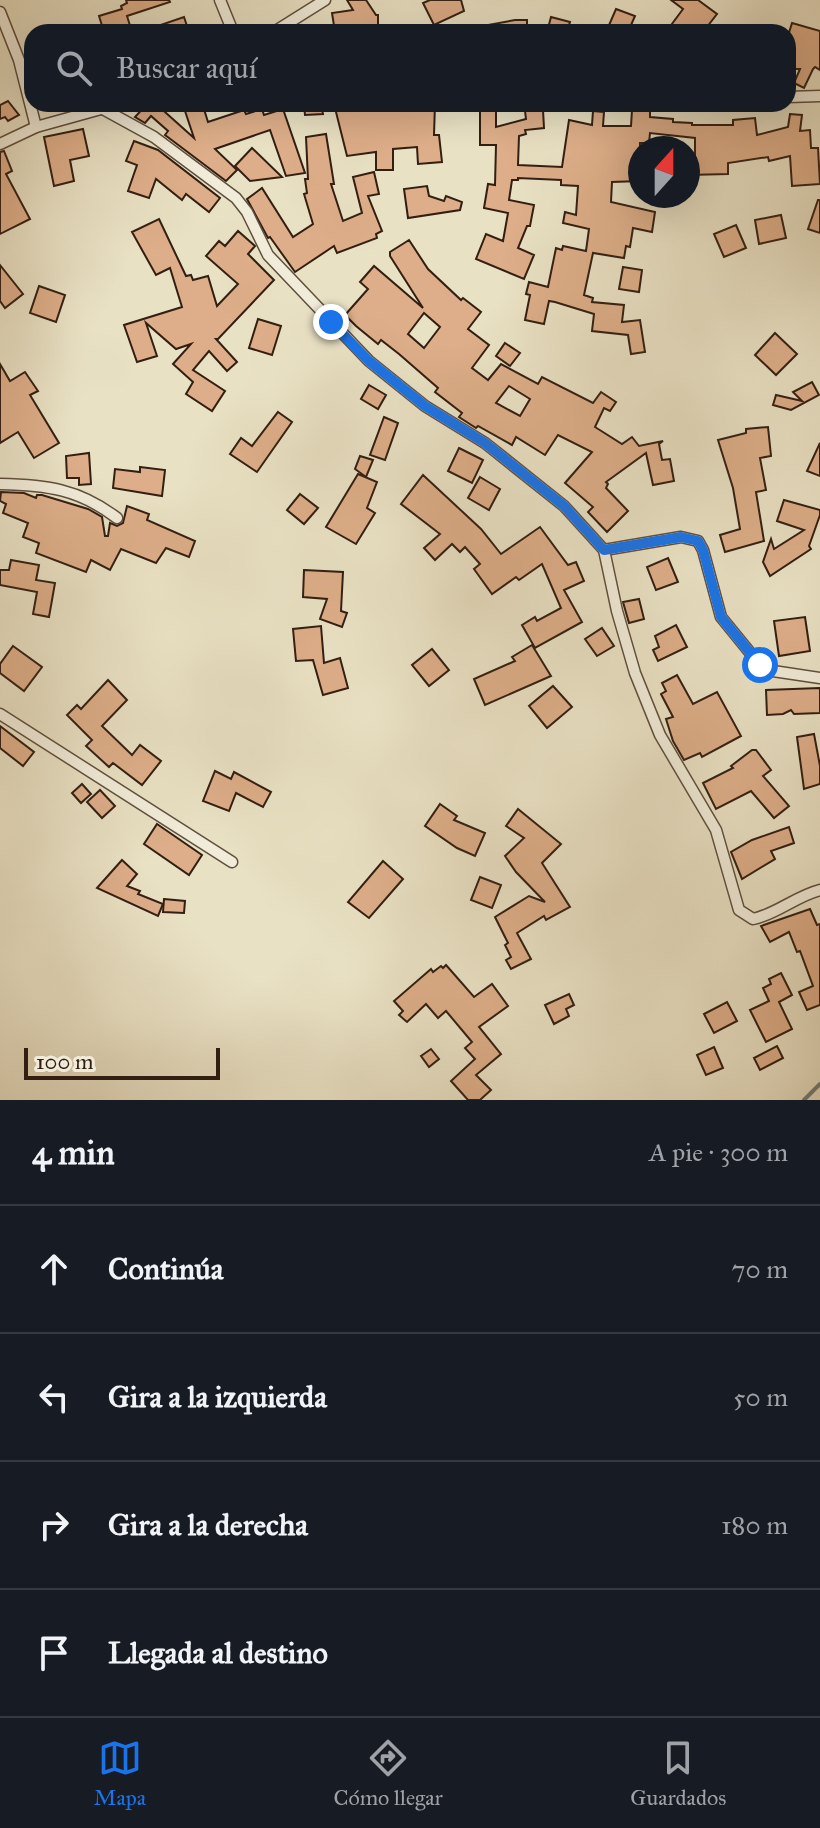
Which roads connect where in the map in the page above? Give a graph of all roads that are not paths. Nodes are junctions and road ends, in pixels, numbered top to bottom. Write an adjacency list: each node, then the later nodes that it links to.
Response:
1 (220, 0): 4 (street)
2 (325, 0): 5 (street)
3 (0, 12): 6 (street)
4 (230, 24)
5 (287, 24)
6 (24, 80)
7 (820, 96): 8 (street)
8 (796, 97)
9 (32, 112): 12 (street)
10 (92, 112): 12 (street)
11 (108, 112): 16 (street)
12 (36, 127): 13 (street)
13 (0, 144)
14 (0, 484): 15 (street)
15 (117, 518)
16 (604, 550): 17 (street); 20 (street)
17 (820, 678)
18 (0, 714): 19 (street)
19 (232, 862)
20 (820, 890)

